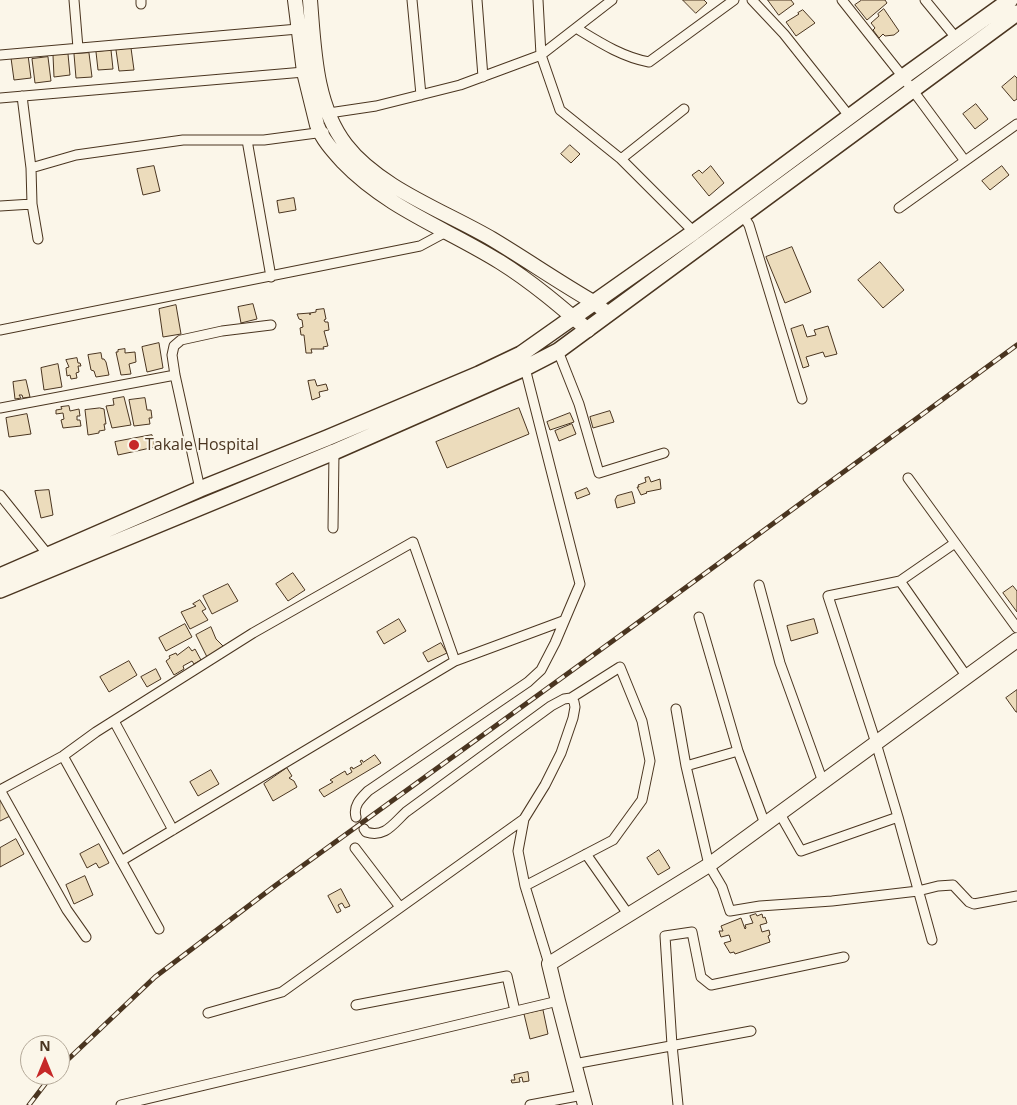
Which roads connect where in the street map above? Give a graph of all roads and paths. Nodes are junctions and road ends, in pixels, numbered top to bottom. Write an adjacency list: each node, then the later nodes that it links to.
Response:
1 (74, 0): 17 (street)
2 (295, 0): 15 (main road)
3 (310, 0): 28 (main road)
4 (412, 0): 24 (street)
5 (477, 0): 22 (street)
6 (538, 0): 19 (street)
7 (612, 0): 14 (street)
8 (734, 0): 14 (street)
9 (752, 0): 29 (street)
10 (842, 0): 21 (street)
11 (925, 0): 16 (street)
12 (1010, 0): 16 (main road)
13 (1017, 13): 23 (main road)
14 (576, 28): 19 (street)
15 (298, 29): 17 (street); 20 (main road)
16 (957, 39): 21 (main road)
17 (78, 48): 18 (street)
18 (0, 55)
19 (541, 55): 22 (street); 34 (street)
20 (304, 72): 25 (street); 32 (main road)
21 (903, 76): 23 (street); 29 (main road)
22 (483, 77): 24 (street)
23 (912, 89): 35 (street); 40 (main road)
24 (421, 95): 28 (street)
25 (22, 96): 26 (street); 36 (street)
26 (0, 98)
27 (684, 109): 34 (street)
28 (328, 113): 31 (main road)
29 (850, 117): 42 (main road)
30 (1017, 124): 35 (street)
31 (336, 128): 32 (street); 45 (main road)
32 (320, 133): 33 (street); 41 (main road)
33 (247, 140): 36 (street); 44 (street)
34 (621, 159): 42 (street)
35 (965, 161): 39 (street)
36 (31, 168): 37 (street)
37 (32, 204): 38 (street); 43 (street)
38 (0, 206)
39 (899, 208)
40 (742, 214): 46 (main road); 54 (street)
41 (446, 232): 44 (street); 47 (main road)
42 (694, 232): 45 (main road)
43 (38, 239)
44 (271, 277): 49 (street)
45 (595, 303): 46 (main road); 47 (main road)
46 (608, 314): 50 (main road)
47 (574, 318): 50 (main road); 59 (main road)
48 (271, 325): 53 (street)
49 (0, 330)
50 (588, 330): 51 (main road)
51 (558, 351): 52 (main road); 57 (street)
52 (525, 368): 56 (main road); 69 (street)
53 (175, 375): 55 (street); 59 (street)
54 (802, 399)
55 (0, 408)
56 (334, 452): 61 (street); 67 (main road)
57 (664, 453)
58 (908, 478): 62 (street)
59 (200, 489): 63 (main road)
60 (0, 496): 63 (street)
61 (333, 528)
62 (956, 543): 65 (street); 70 (street)
63 (48, 556): 64 (main road)
64 (0, 576)
65 (900, 581): 73 (street); 77 (street)
66 (759, 585): 81 (street)
67 (0, 590)
68 (698, 617): 78 (street)
69 (563, 621): 72 (street); 84 (street)
70 (1017, 628)
71 (1017, 640): 73 (main road)
72 (455, 661): 76 (street); 89 (street)
73 (967, 677): 77 (main road)
74 (571, 698): 86 (street); 88 (street); 91 (street)
75 (676, 709): 80 (street)
76 (114, 721): 79 (street); 89 (street)
77 (876, 743): 81 (main road); 85 (street)
78 (738, 751): 80 (street); 87 (street)
79 (63, 756): 82 (street); 92 (street)
80 (686, 766): 93 (street)
81 (823, 782): 83 (main road)
82 (0, 790): 100 (street)
83 (780, 814): 85 (street); 87 (main road)
84 (356, 817)
85 (898, 817): 95 (street)
86 (524, 819): 94 (street); 97 (street)
87 (765, 824): 93 (main road)
88 (364, 829)
89 (173, 830): 92 (street)
90 (355, 848): 97 (street)
91 (586, 854): 94 (street); 98 (street)
92 (120, 861): 99 (street)
93 (709, 866): 95 (street); 98 (main road)
94 (525, 886): 103 (street)
95 (918, 891): 96 (street); 101 (street)
96 (1017, 896)
97 (400, 908): 107 (street)
98 (628, 914): 103 (main road)
99 (159, 929)
100 (86, 938)
101 (932, 940)
102 (844, 956): 109 (street)
103 (550, 964): 104 (main road)
104 (558, 1001): 106 (street); 110 (main road)
105 (356, 1006): 106 (street)
106 (515, 1011): 112 (street)
107 (208, 1013)
108 (751, 1032): 109 (street)
109 (672, 1045): 110 (street); 114 (street)
110 (574, 1064): 111 (main road)
111 (584, 1100): 113 (street)
112 (121, 1105)
113 (530, 1105)
114 (678, 1105)

